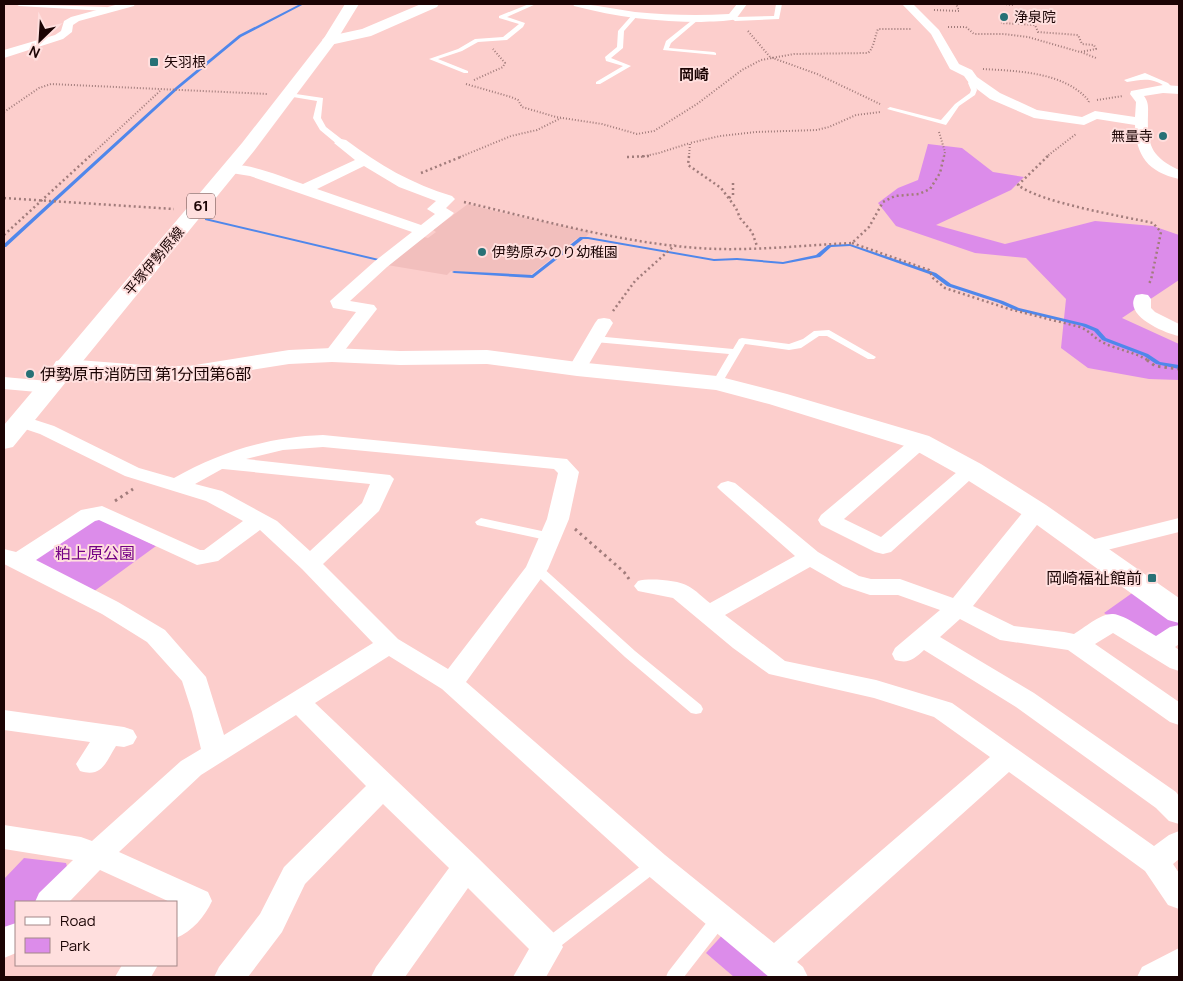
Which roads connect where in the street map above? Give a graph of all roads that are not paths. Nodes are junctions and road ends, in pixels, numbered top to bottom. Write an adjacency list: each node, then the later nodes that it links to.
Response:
1 (19, 4): 10 (lane)
2 (130, 4): 10 (street)
3 (352, 4): 14 (street, 平塚伊勢原線 / 61)
4 (432, 4): 14 (street)
5 (533, 4): 17 (lane)
6 (578, 4): 11 (street)
7 (742, 4): 12 (street)
8 (779, 4): 12 (lane)
9 (910, 7): 18 (street)
10 (106, 9): 15 (street)
11 (635, 15): 13 (street); 20 (lane)
12 (733, 18): 13 (street)
13 (696, 19): 16 (lane)
14 (330, 40): 22 (street, 平塚伊勢原線 / 61)
15 (4, 54)
16 (714, 54)
17 (466, 72)
18 (971, 77): 23 (lane); 24 (street)
19 (1127, 80): 21 (lane)
20 (598, 83)
21 (1175, 90): 24 (street)
22 (289, 95): 25 (lane); 27 (street, 平塚伊勢原線 / 61)
23 (890, 109)
24 (1141, 122): 28 (street)
25 (341, 143): 26 (street)
26 (364, 162): 29 (street); 30 (street)
27 (230, 169): 29 (street); 37 (street, 平塚伊勢原線 / 61)
28 (1179, 175)
29 (303, 190): 30 (street)
30 (424, 231): 35 (street)
31 (1142, 299): 33 (street)
32 (599, 331): 34 (lane); 38 (street)
33 (1179, 331)
34 (736, 352): 36 (lane); 40 (lane)
35 (332, 355): 37 (street); 38 (street)
36 (871, 357)
37 (65, 366): 41 (street, 平塚伊勢原線 / 61)
38 (577, 369): 40 (street)
39 (4, 383): 41 (street)
40 (717, 383): 44 (street)
41 (48, 387): 42 (street, 平塚伊勢原線 / 61)
42 (20, 421): 43 (street, 平塚伊勢原線 / 61); 47 (street)
43 (4, 441)
44 (920, 442): 46 (street); 46 (street)
45 (220, 462): 47 (street); 53 (street); 57 (street)
46 (971, 470): 49 (street)
47 (177, 485): 50 (street)
48 (728, 487): 55 (street)
49 (1036, 511): 54 (street); 60 (street)
50 (258, 521): 56 (street); 57 (street)
51 (481, 522): 53 (lane)
52 (1179, 524): 54 (street)
53 (554, 528): 58 (street)
54 (1087, 548): 61 (street)
55 (810, 557): 60 (street); 62 (street)
56 (12, 559): 73 (street)
57 (310, 564): 65 (street)
58 (537, 569): 68 (street); 70 (lane)
59 (646, 586): 62 (street)
60 (958, 608): 64 (street); 77 (street)
61 (1179, 613)
62 (709, 614): 74 (street)
63 (1179, 633): 66 (street)
64 (1077, 644): 66 (street); 71 (street)
65 (389, 645): 68 (street); 69 (street)
66 (1157, 647): 67 (street)
67 (1179, 662)
68 (451, 683): 82 (street)
69 (298, 702): 73 (street); 76 (street)
70 (696, 709)
71 (1179, 716)
72 (4, 720): 75 (street)
73 (215, 752): 80 (street)
74 (1009, 756): 81 (street); 93 (street)
75 (90, 764)
76 (382, 787): 83 (street); 95 (street)
77 (1179, 813)
78 (4, 837): 80 (street)
79 (1179, 842): 81 (street)
80 (95, 856): 85 (street); 87 (street)
81 (1155, 862): 84 (street)
82 (655, 864): 86 (street); 90 (lane)
83 (467, 866): 90 (street); 96 (street)
84 (1179, 896)
85 (51, 901)
86 (720, 918): 93 (street); 98 (lane)
87 (178, 924)
88 (15, 937): 89 (street)
89 (4, 944)
90 (547, 947): 97 (street)
91 (1179, 962): 99 (street)
92 (141, 966): 94 (street)
93 (783, 970)
94 (131, 977)
95 (230, 977)
96 (387, 977)
97 (529, 977)
98 (674, 977)
99 (1154, 977)

